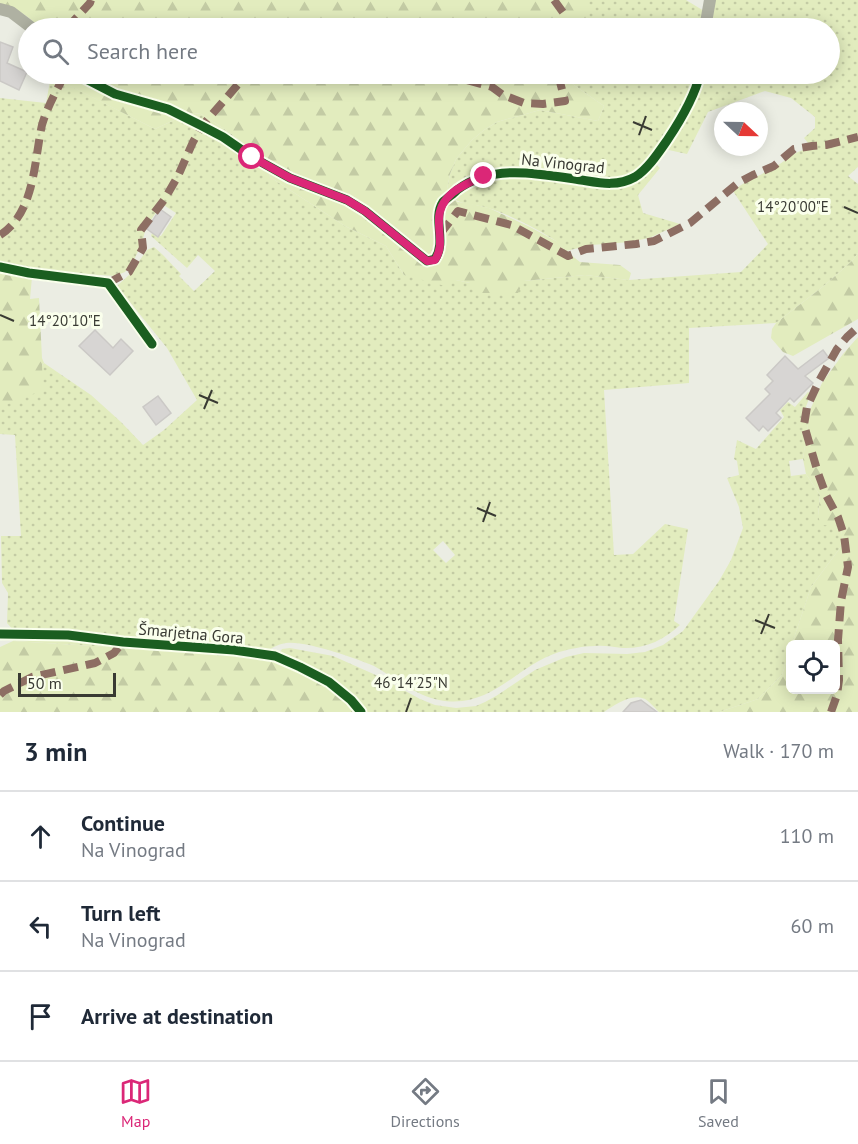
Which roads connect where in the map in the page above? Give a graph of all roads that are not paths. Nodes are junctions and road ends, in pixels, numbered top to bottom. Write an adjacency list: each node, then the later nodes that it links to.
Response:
1 (710, 0): 4 (street)
2 (0, 9): 3 (street)
3 (19, 18)
4 (707, 18)
5 (96, 84): 6 (street, Na Vinograd)
6 (696, 84)
7 (0, 267): 8 (street)
8 (152, 344)
9 (0, 634): 10 (street, Šmarjetna Gora)
10 (361, 712)

